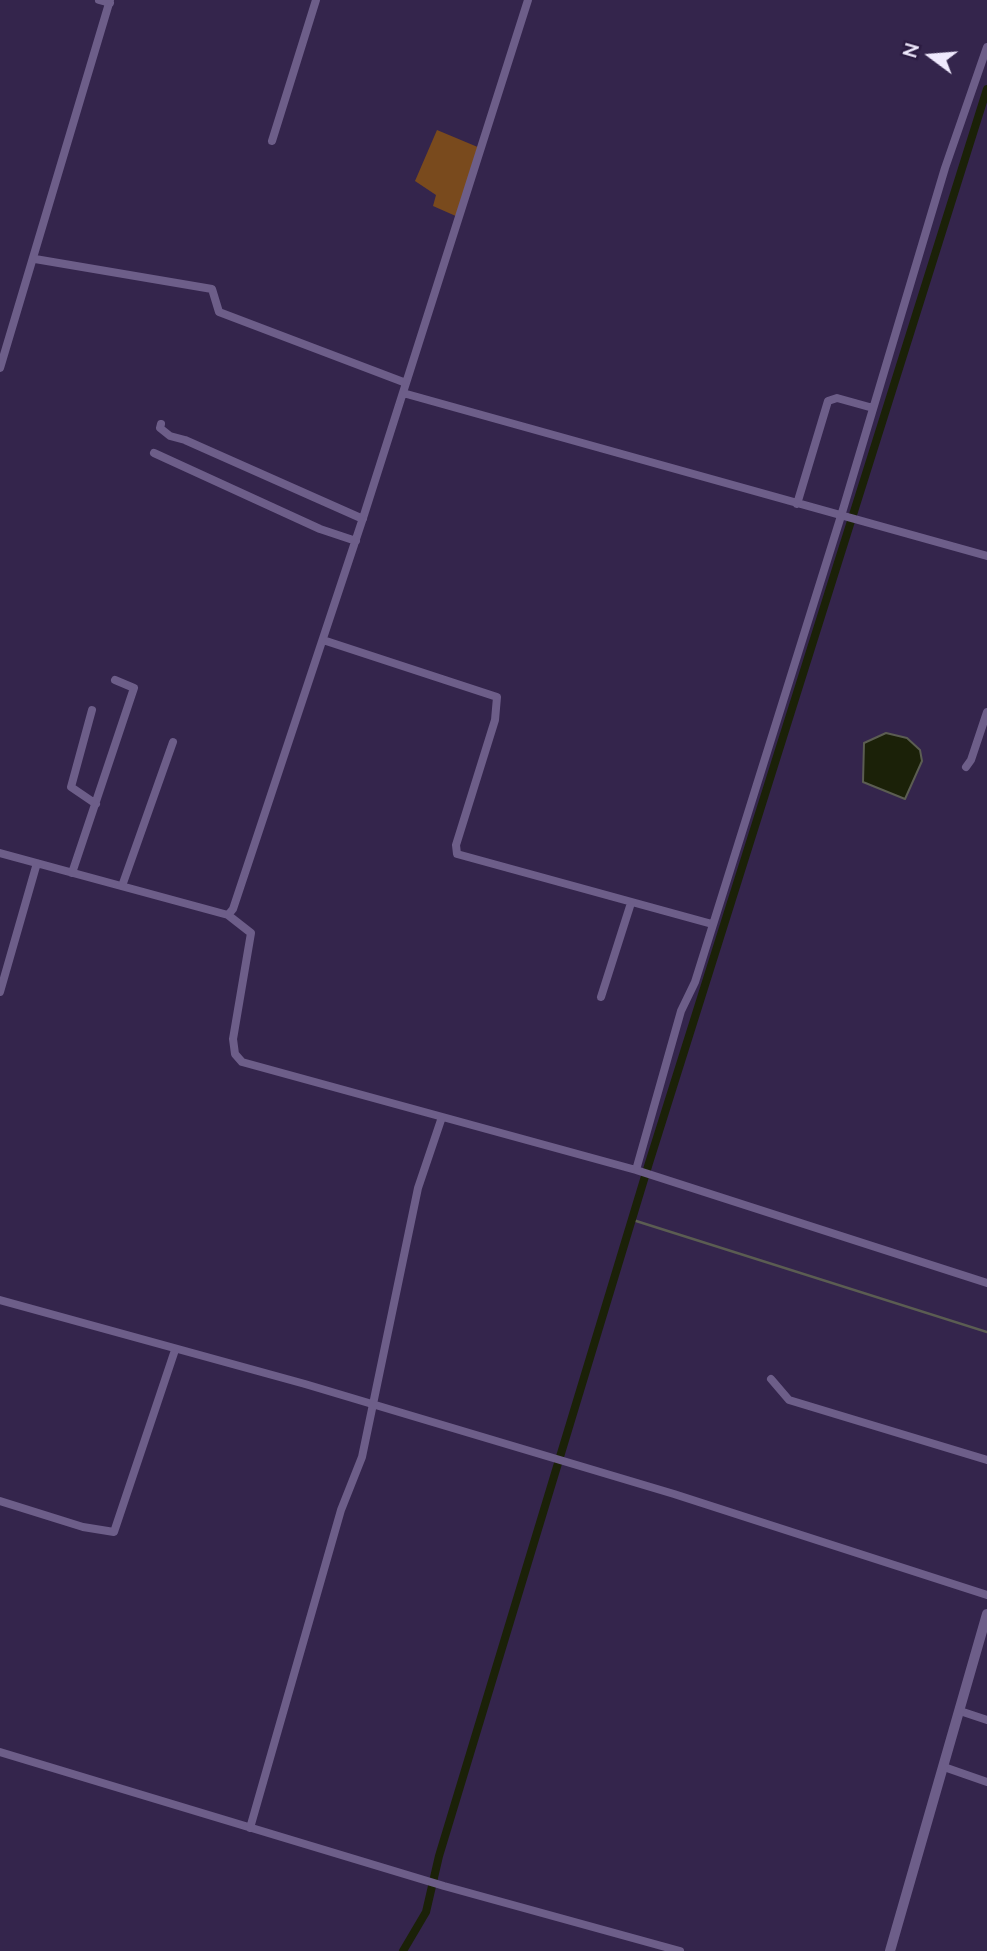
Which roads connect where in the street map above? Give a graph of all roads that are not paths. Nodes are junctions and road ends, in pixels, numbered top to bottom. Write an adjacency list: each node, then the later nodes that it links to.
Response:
1 (99, 0): 4 (street)
2 (316, 0): 6 (street)
3 (528, 0): 9 (street)
4 (110, 1): 7 (street)
5 (987, 47): 11 (street)
6 (272, 141)
7 (35, 258): 8 (street); 9 (street)
8 (0, 368)
9 (406, 383): 10 (street)
10 (403, 393): 14 (street); 16 (street)
11 (873, 408): 14 (street); 15 (street)
12 (161, 424): 16 (street)
13 (154, 453): 17 (street)
14 (797, 504): 15 (street)
15 (841, 516): 18 (street); 32 (street)
16 (363, 519): 17 (street)
17 (356, 541): 19 (street)
18 (987, 556)
19 (323, 640): 30 (street); 31 (street)
20 (114, 680): 25 (street)
21 (92, 710): 25 (street)
22 (987, 712): 24 (street)
23 (173, 742): 29 (street)
24 (965, 767)
25 (96, 804): 28 (street)
26 (0, 853): 27 (street)
27 (37, 863): 28 (street); 33 (street)
28 (72, 873): 29 (street)
29 (122, 886): 31 (street)
30 (631, 903): 32 (street); 34 (street)
31 (228, 915): 35 (street)
32 (712, 924): 36 (street)
33 (0, 992)
34 (601, 997)
35 (442, 1117): 36 (street); 41 (street)
36 (639, 1171): 37 (street)
37 (987, 1283)
38 (0, 1300): 39 (street)
39 (175, 1350): 41 (street); 43 (street)
40 (771, 1379): 42 (street)
41 (373, 1406): 44 (street); 51 (street)
42 (987, 1460)
43 (0, 1501)
44 (987, 1595)
45 (987, 1614): 46 (street)
46 (960, 1711): 47 (street); 49 (street)
47 (987, 1720)
48 (0, 1752): 51 (street)
49 (944, 1768): 50 (street); 53 (street)
50 (987, 1782)
51 (250, 1828): 52 (street)
52 (680, 1951)
53 (890, 1951)

